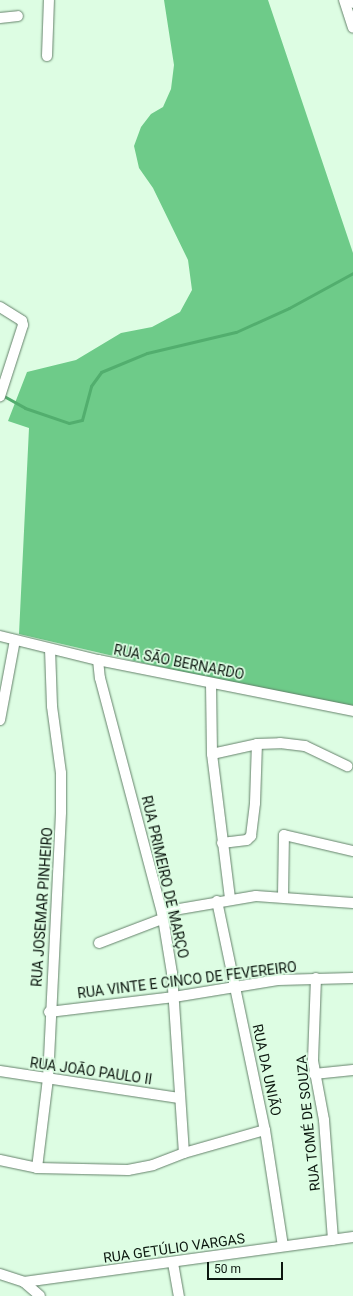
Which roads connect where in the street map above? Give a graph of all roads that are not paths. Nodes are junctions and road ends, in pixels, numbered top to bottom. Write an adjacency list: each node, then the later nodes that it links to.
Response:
1 (49, 0): 6 (street)
2 (344, 0): 5 (street)
3 (18, 16): 4 (street)
4 (0, 18)
5 (353, 28)
6 (46, 56)
7 (0, 307): 8 (street)
8 (2, 386)
9 (0, 636): 10 (street, RUA SÃO BERNARDO)
10 (15, 640): 11 (street, RUA SÃO BERNARDO); 15 (street)
11 (50, 648): 12 (street, RUA SÃO BERNARDO); 31 (street, RUA JOSEMAR PINHEIRO)
12 (98, 660): 13 (street, RUA SÃO BERNARDO); 25 (street, RUA PRIMEIRO DE MARÇO)
13 (211, 683): 14 (street, RUA SÃO BERNARDO); 17 (street)
14 (353, 711)
15 (0, 720)
16 (257, 744): 17 (street); 18 (street); 19 (street)
17 (212, 754): 19 (street)
18 (347, 766)
19 (222, 843): 22 (street)
20 (353, 851): 21 (street)
21 (283, 896): 22 (street); 24 (street)
22 (230, 898): 23 (street)
23 (217, 902): 25 (street); 29 (street, RUA DA UNIÃO)
24 (353, 903)
25 (162, 916): 26 (street); 30 (street, RUA PRIMEIRO DE MARÇO)
26 (99, 943)
27 (316, 978): 28 (street, RUA VINTE E CINCO DE FEVEREIRO); 29 (street, RUA VINTE E CINCO DE FEVEREIRO); 34 (street, RUA TOMÉ DE SOUZA)
28 (352, 978)
29 (236, 986): 30 (street, RUA VINTE E CINCO DE FEVEREIRO); 37 (street, RUA DA UNIÃO)
30 (174, 997): 31 (street, RUA VINTE E CINCO DE FEVEREIRO); 36 (street, RUA PRIMEIRO DE MARÇO)
31 (49, 1012): 35 (street, RUA JOSEMAR PINHEIRO)
32 (353, 1070): 34 (street)
33 (0, 1071): 35 (street, RUA JOÃO PAULO II)
34 (314, 1074): 42 (street, RUA TOMÉ DE SOUZA)
35 (48, 1079): 36 (street, RUA JOÃO PAULO II); 40 (street, RUA JOSEMAR PINHEIRO)
36 (178, 1098): 38 (street, RUA PRIMEIRO DE MARÇO)
37 (265, 1130): 38 (street); 43 (street, RUA DA UNIÃO)
38 (184, 1153): 40 (street)
39 (0, 1160): 40 (street)
40 (37, 1168)
41 (353, 1237): 42 (street, RUA GETÚLIO VARGAS)
42 (333, 1240): 43 (street, RUA GETÚLIO VARGAS)
43 (283, 1246): 44 (street, RUA GETÚLIO VARGAS)
44 (173, 1263): 46 (street, RUA GETÚLIO VARGAS); 48 (street)
45 (0, 1274): 46 (street, RUA GETÚLIO VARGAS)
46 (24, 1282): 47 (street)
47 (40, 1296)
48 (179, 1296)

